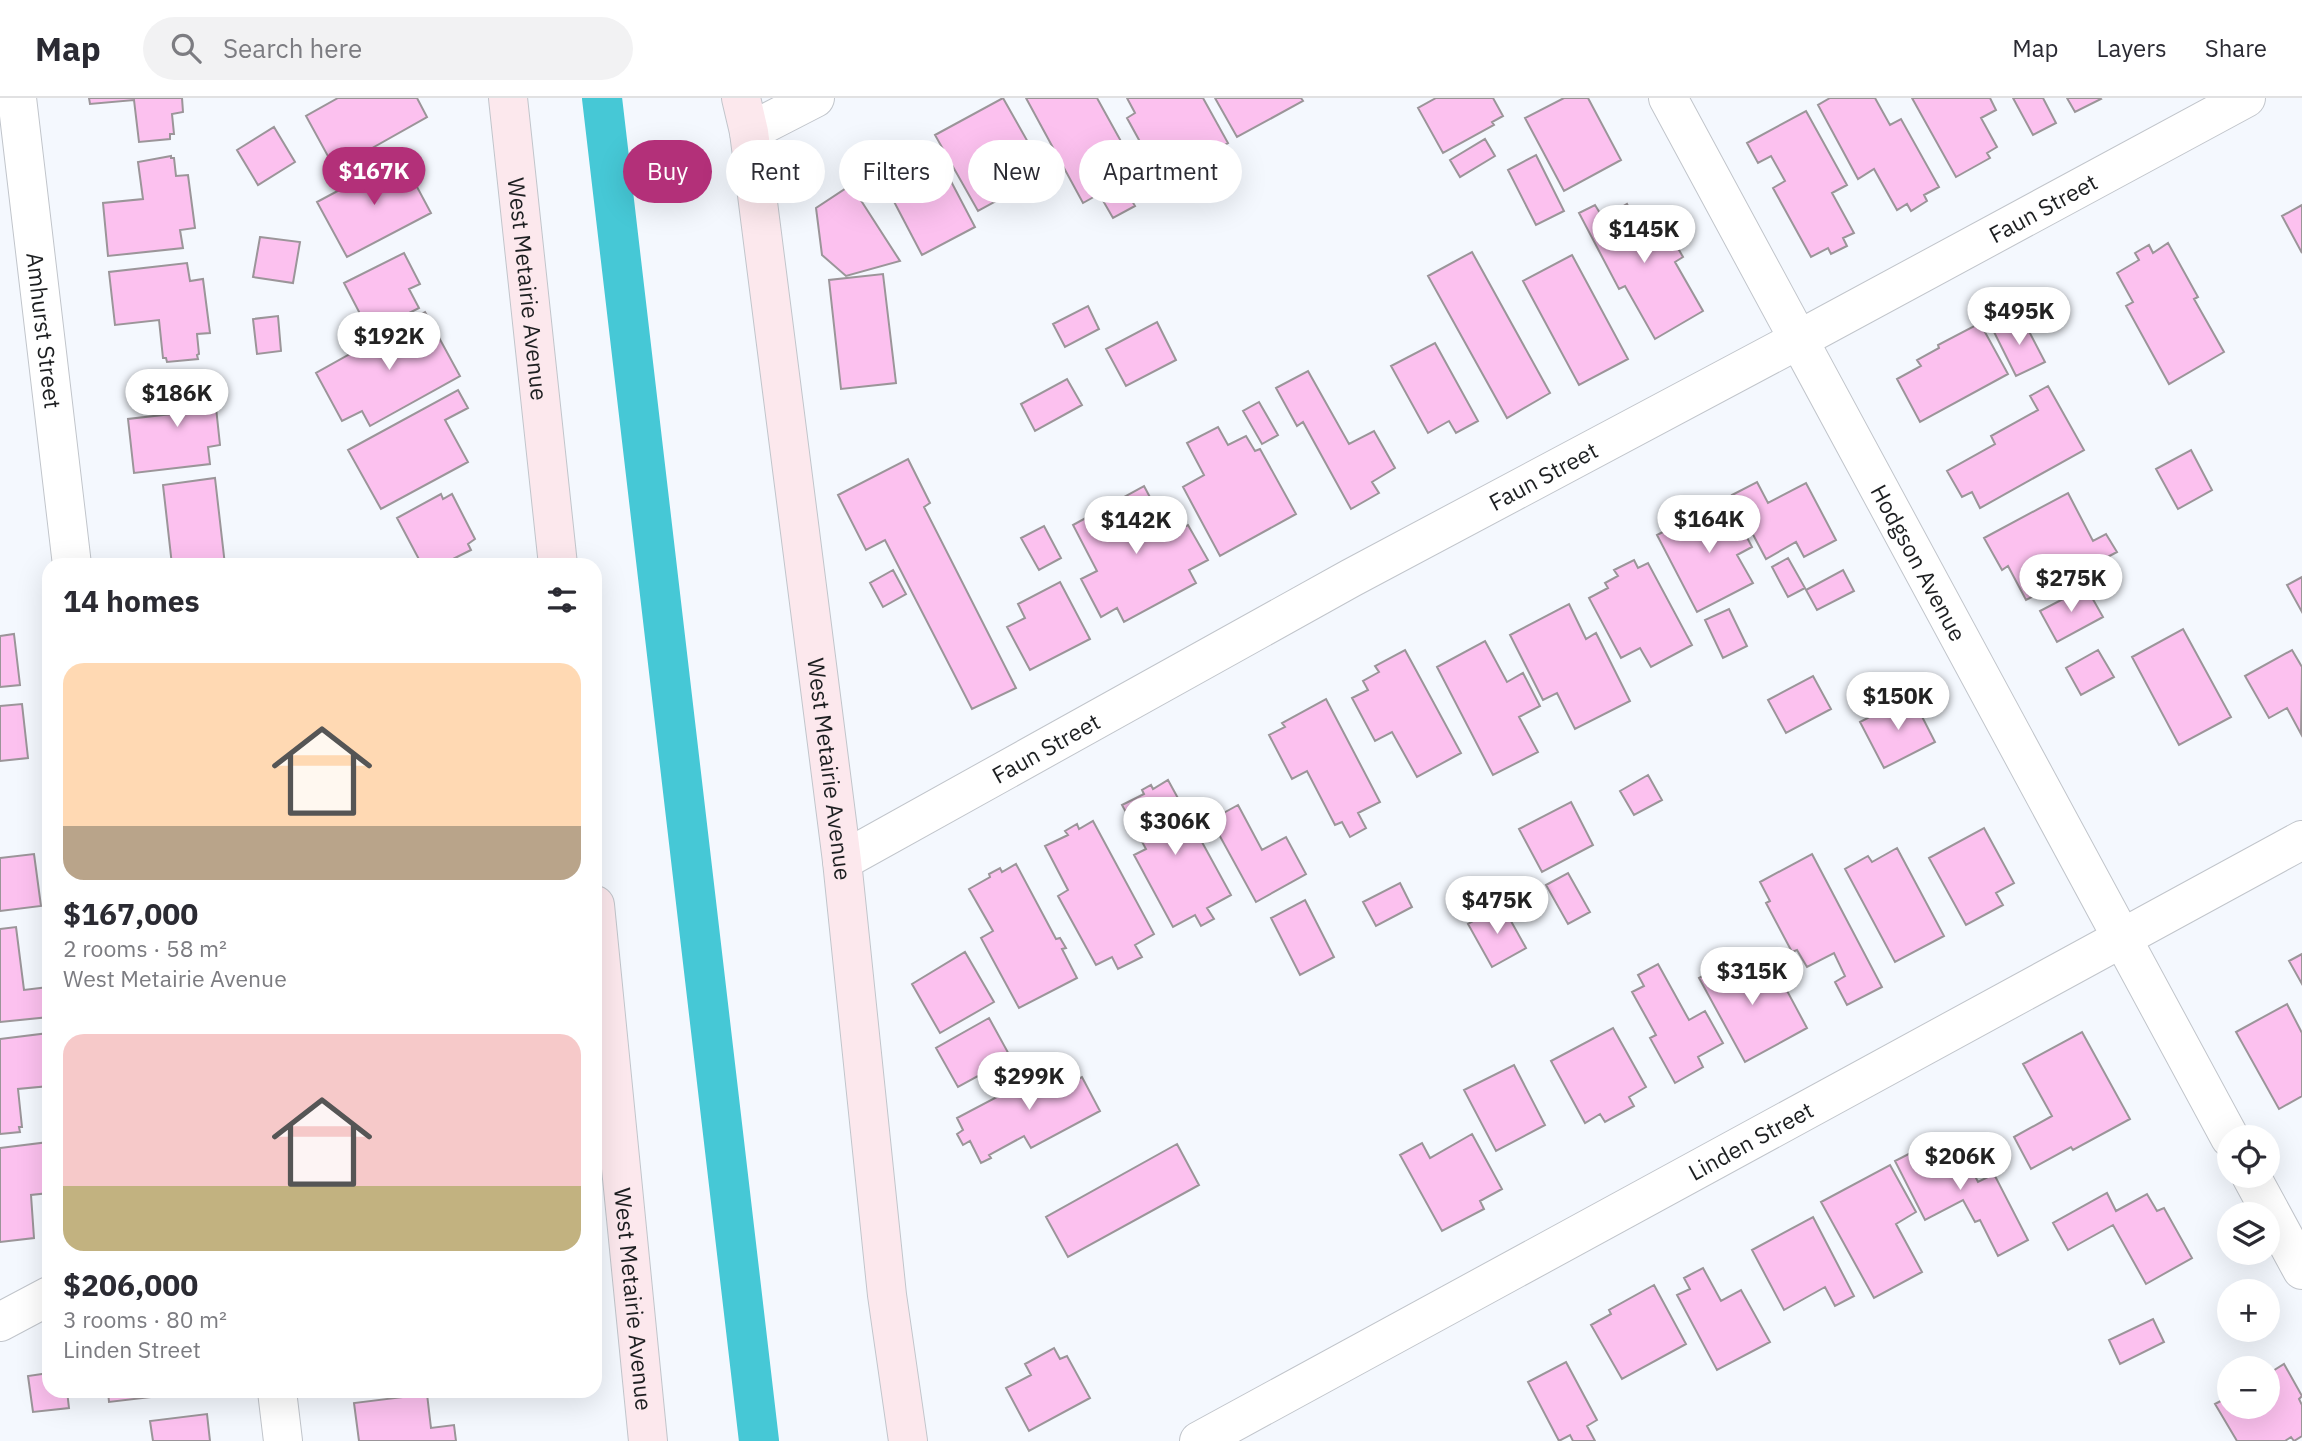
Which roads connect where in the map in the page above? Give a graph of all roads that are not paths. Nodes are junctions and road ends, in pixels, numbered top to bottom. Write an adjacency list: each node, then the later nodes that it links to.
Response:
1 (17, 98): 8 (street, Amhurst Street)
2 (508, 98): 9 (main road, West Metairie Avenue)
3 (815, 98): 6 (street)
4 (1668, 98): 7 (street, Hodgson Avenue)
5 (2246, 98): 7 (street, Faun Street)
6 (745, 115): 11 (main road, West Metairie Avenue)
7 (1798, 340): 11 (street, Faun Street); 12 (street, Hodgson Avenue)
8 (71, 558)
9 (557, 558)
10 (2302, 840): 12 (street, Linden Street)
11 (842, 861): 19 (main road, West Metairie Avenue)
12 (2123, 939): 14 (street, Hodgson Avenue); 27 (street, Linden Street)
13 (602, 1018): 20 (main road, West Metairie Avenue)
14 (2223, 1125)
15 (2258, 1188): 16 (street)
16 (2302, 1270)
17 (42, 1300): 18 (street)
18 (0, 1322)
19 (896, 1357): 25 (main road); 26 (main road, West Metairie Avenue)
20 (641, 1367): 23 (main road, West Metairie Avenue); 24 (main road)
21 (278, 1398): 22 (street)
22 (283, 1441)
23 (648, 1441)
24 (663, 1441)
25 (884, 1441)
26 (908, 1441)
27 (1199, 1441)

